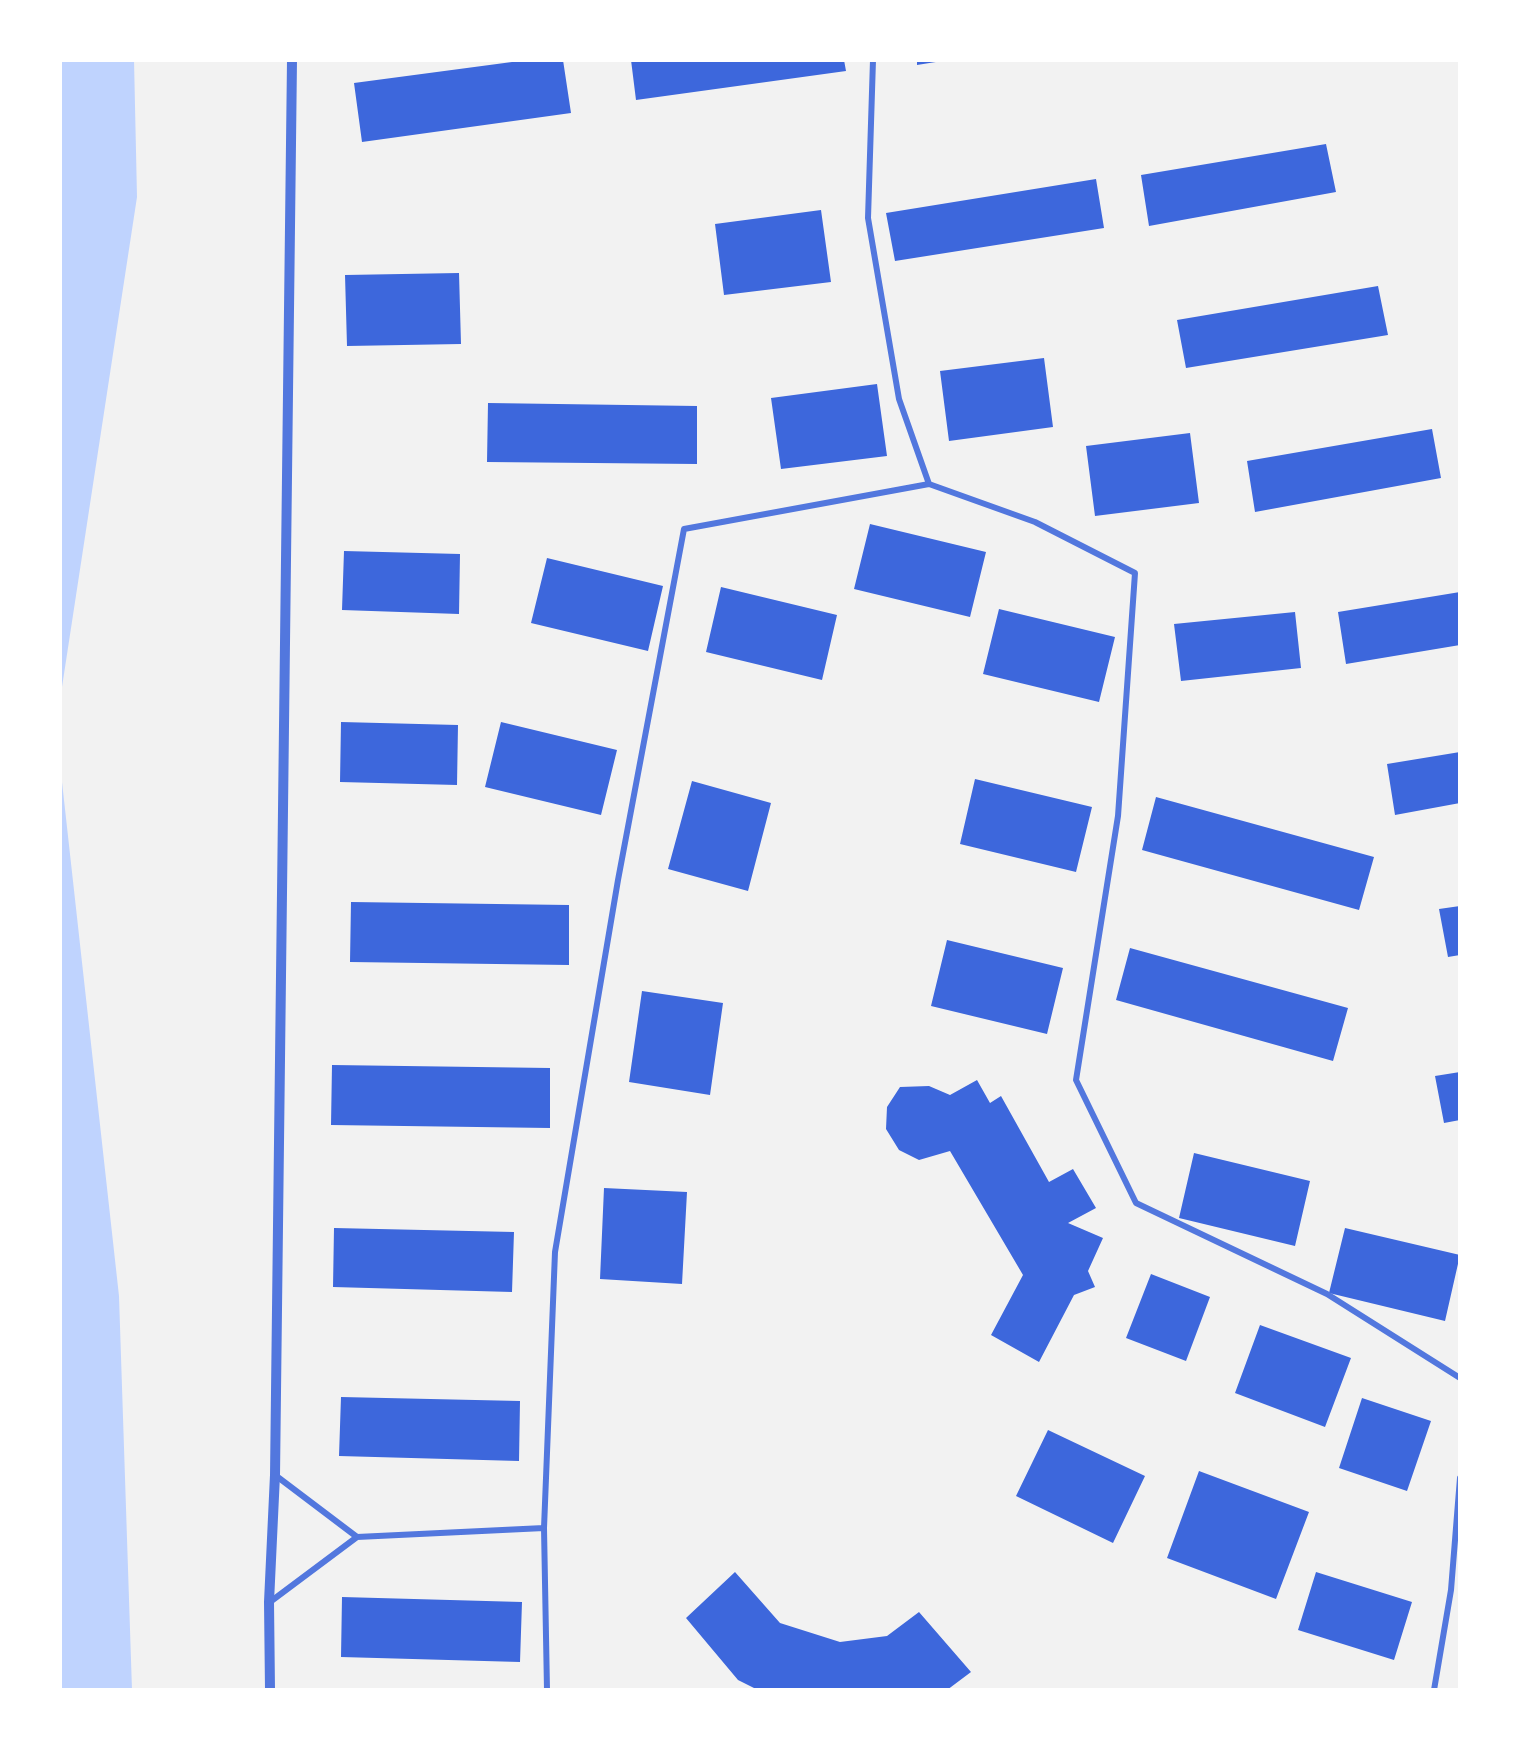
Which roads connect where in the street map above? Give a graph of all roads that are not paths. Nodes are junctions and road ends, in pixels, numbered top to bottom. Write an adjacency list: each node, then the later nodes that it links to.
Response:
1 (292, 60): 5 (street)
2 (873, 60): 3 (street)
3 (929, 484): 4 (street); 7 (street)
4 (1460, 1378)
5 (275, 1475): 8 (street); 9 (street)
6 (1460, 1478): 12 (street)
7 (544, 1528): 8 (street); 11 (street)
8 (357, 1538): 9 (street)
9 (269, 1602): 10 (street)
10 (270, 1690)
11 (547, 1690)
12 (1434, 1690)

